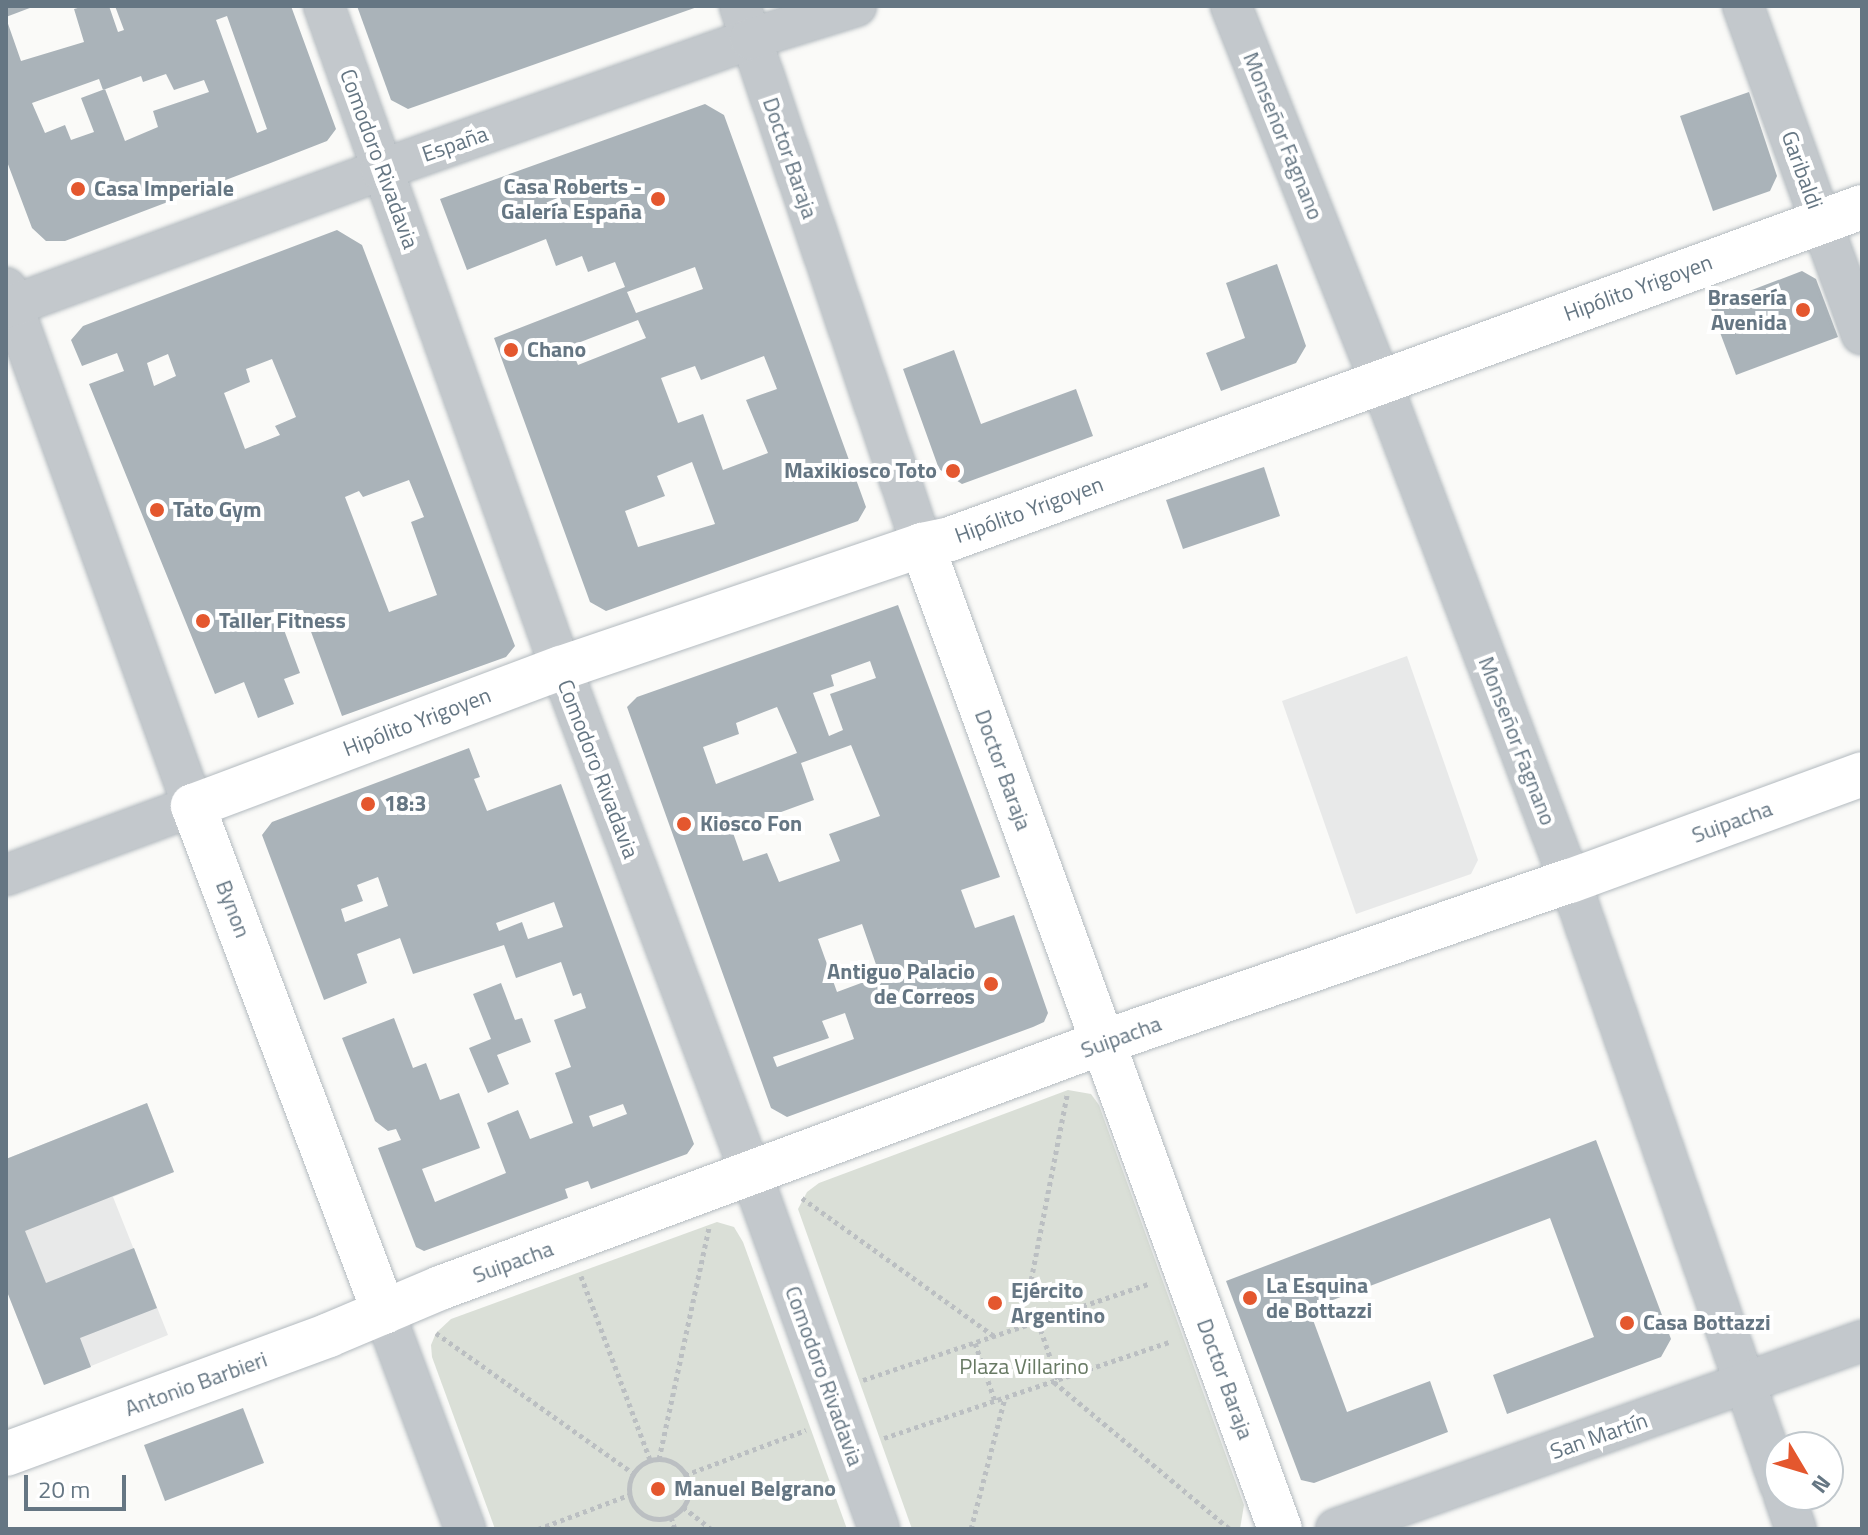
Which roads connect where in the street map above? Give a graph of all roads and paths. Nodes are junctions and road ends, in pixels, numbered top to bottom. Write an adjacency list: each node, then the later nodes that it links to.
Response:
1 (324, 6): 6 (street, Comodoro Rivadavia)
2 (856, 6): 5 (street, España)
3 (1231, 6): 11 (street, Monseñor Fagnano)
4 (1743, 6): 8 (street, Garibaldi)
5 (745, 22): 6 (street, España); 12 (street, Doctor Baraja)
6 (381, 170): 9 (street, España); 13 (street, Comodoro Rivadavia)
7 (1862, 207): 8 (main road, Hipólito Yrigoyen)
8 (1821, 222): 10 (street, Garibaldi); 11 (main road, Hipólito Yrigoyen)
9 (8, 301): 15 (street, Bynon)
10 (1862, 334)
11 (1380, 380): 12 (main road, Hipólito Yrigoyen); 17 (street, Monseñor Fagnano)
12 (922, 545): 13 (main road, Hipólito Yrigoyen); 18 (main road, Doctor Baraja)
13 (561, 668): 15 (main road, Hipólito Yrigoyen); 20 (street, Comodoro Rivadavia)
14 (1862, 774): 17 (main road, Suipacha)
15 (193, 806): 16 (street); 25 (main road, Bynon)
16 (6, 875)
17 (1570, 881): 18 (main road, Suipacha); 35 (street, Monseñor Fagnano)
18 (1101, 1043): 20 (main road, Suipacha); 58 (main road, Doctor Baraja)
19 (1068, 1090): 27 (path)
20 (752, 1176): 25 (main road, Suipacha); 55 (street, Comodoro Rivadavia)
21 (802, 1198): 29 (path)
22 (710, 1223): 42 (path)
23 (579, 1271): 43 (path)
24 (1163, 1280): 26 (path)
25 (384, 1312): 41 (main road, Antonio Barbieri); 50 (street, Bynon)
26 (1038, 1322): 27 (path); 33 (path)
27 (1022, 1327): 29 (path)
28 (436, 1333): 44 (path)
29 (995, 1336): 32 (path)
30 (1184, 1338): 33 (path)
31 (1862, 1341): 35 (street, San Martín)
32 (975, 1343): 34 (path); 37 (path)
33 (1056, 1381): 36 (path); 57 (path)
34 (858, 1382)
35 (1745, 1385): 39 (street, Monseñor Fagnano); 59 (street, San Martín)
36 (1006, 1397): 37 (path); 56 (path)
37 (995, 1401): 40 (path)
38 (811, 1428): 45 (path)
39 (1764, 1439)
40 (879, 1440)
41 (6, 1454)
42 (659, 1459): 43 (path); 45 (path)
43 (650, 1460): 44 (path)
44 (633, 1473): 46 (path)
45 (685, 1475): 47 (path)
46 (629, 1495): 49 (path); 51 (path)
47 (683, 1507): 48 (path); 54 (path)
48 (671, 1517): 49 (path); 53 (path)
49 (651, 1518): 52 (path)
50 (465, 1529)
51 (538, 1529)
52 (648, 1529)
53 (675, 1529)
54 (711, 1529)
55 (879, 1529)
56 (971, 1529)
57 (1230, 1529)
58 (1280, 1529)
59 (1336, 1529)

